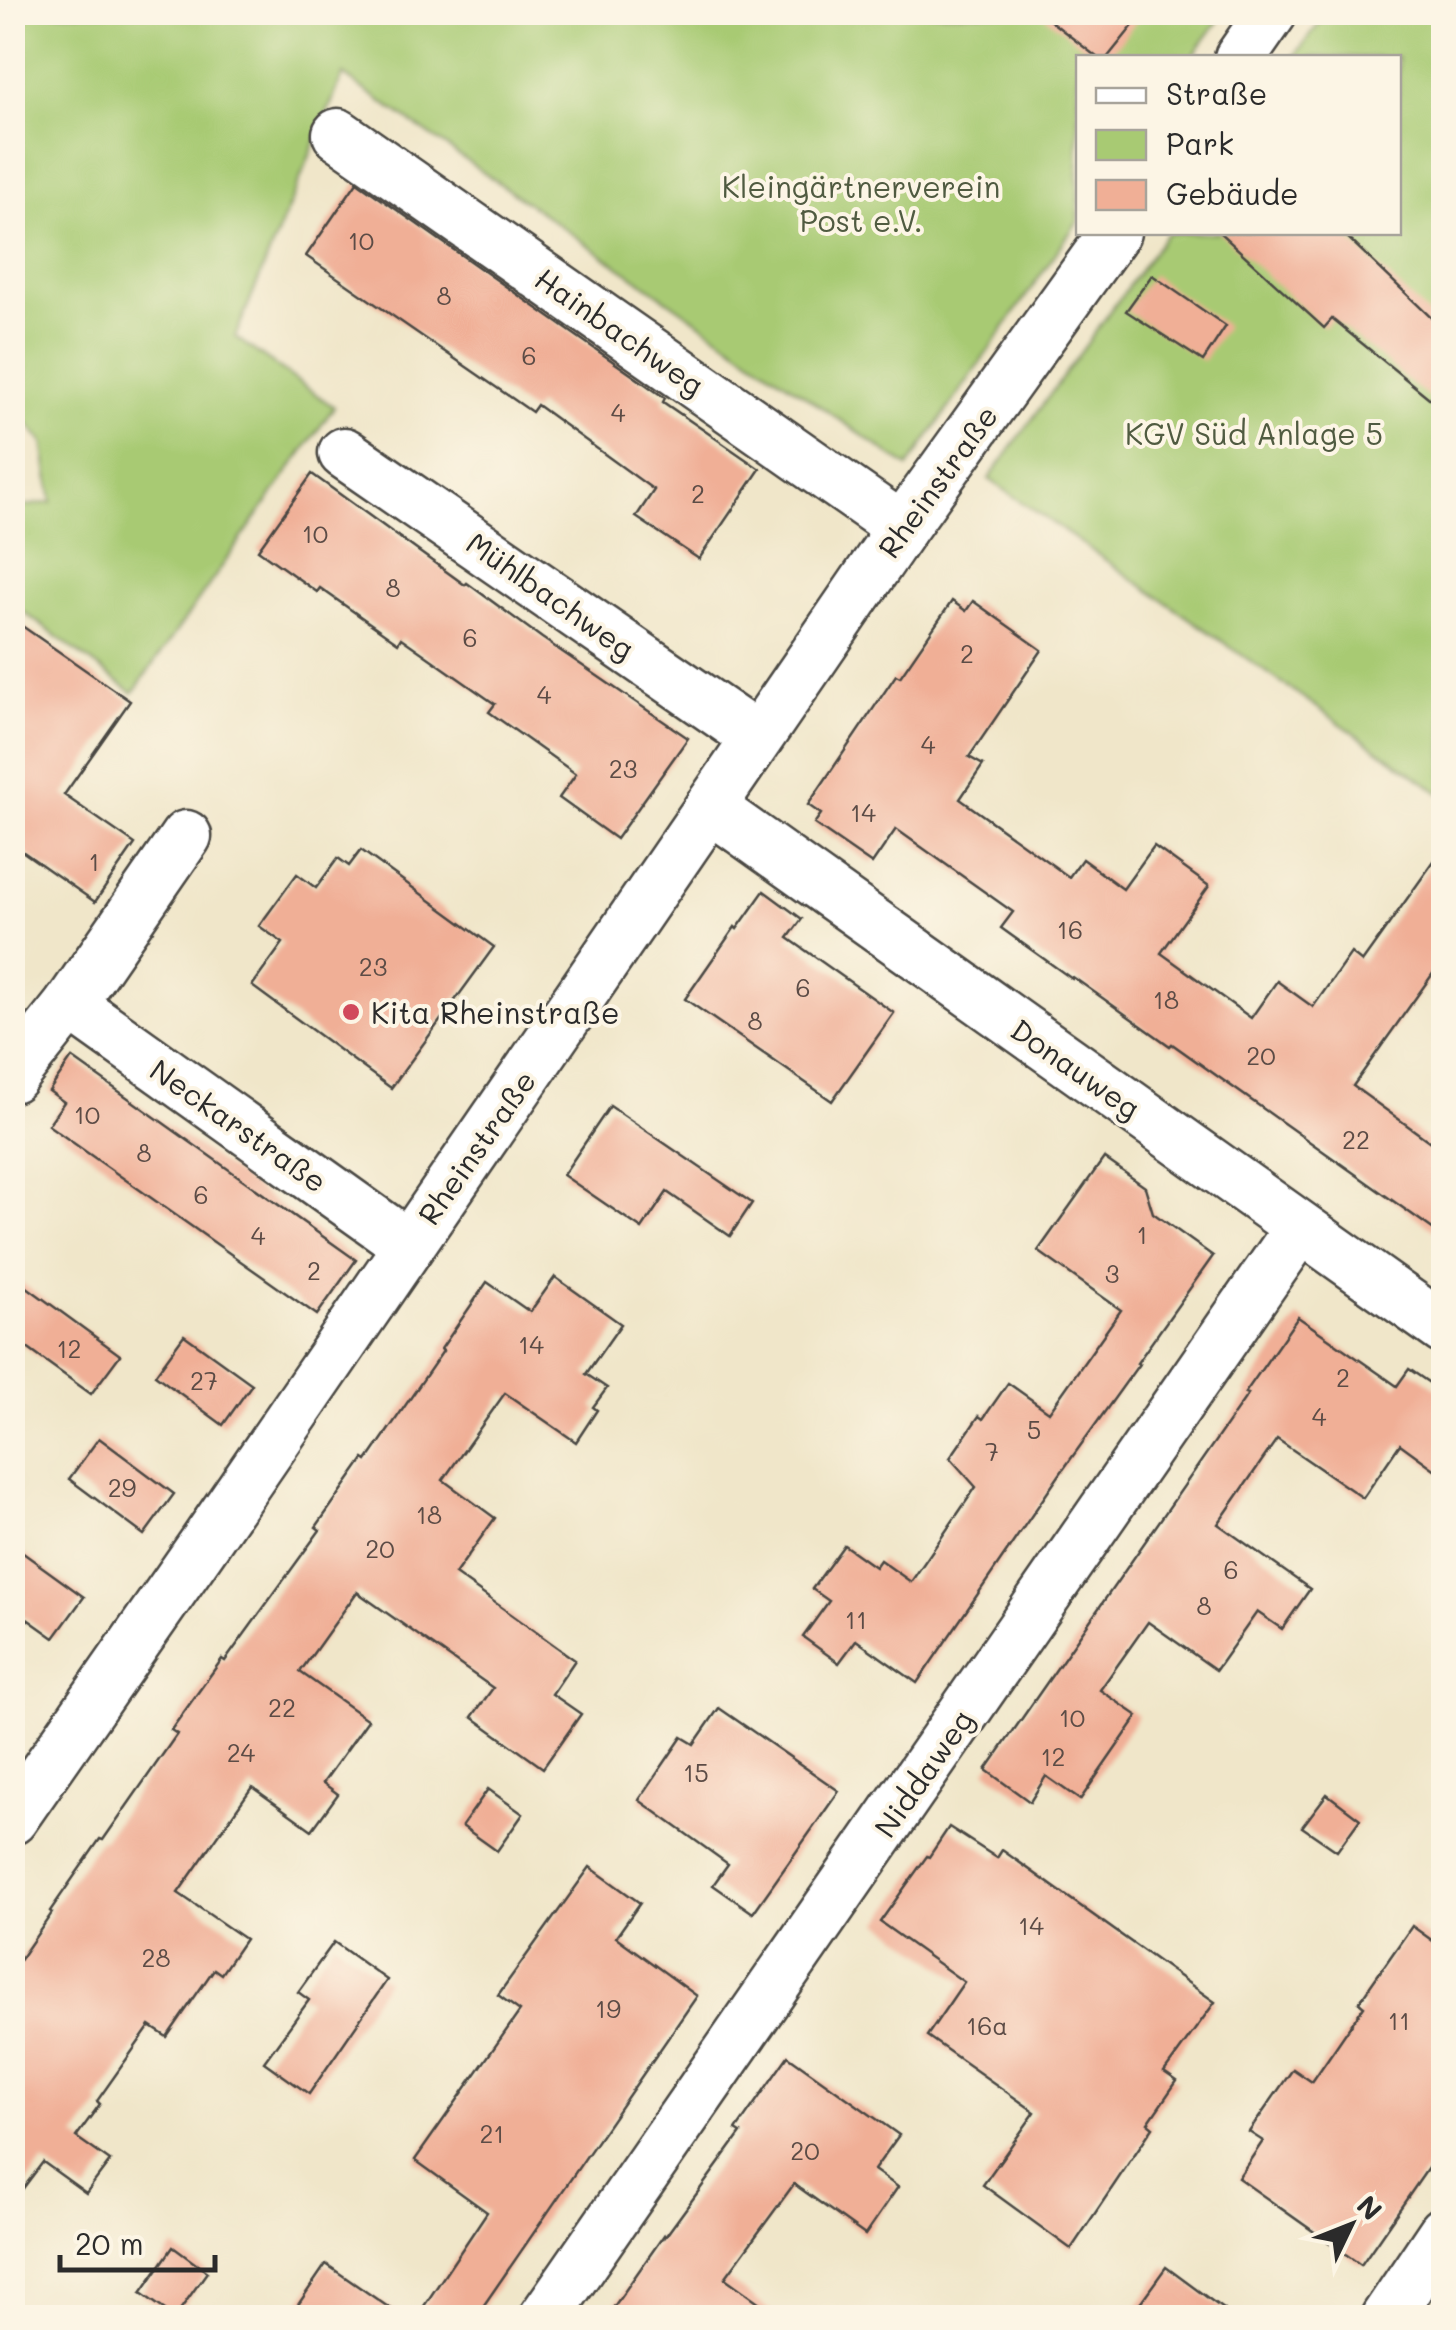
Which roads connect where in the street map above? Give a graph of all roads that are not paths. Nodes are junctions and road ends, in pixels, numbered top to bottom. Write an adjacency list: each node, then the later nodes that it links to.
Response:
1 (1272, 12): 2 (street)
2 (1242, 55)
3 (338, 134): 6 (street, Hainbachweg)
4 (1113, 235): 6 (street, Rheinstraße)
5 (344, 453): 7 (street, Mühlbachweg)
6 (902, 528): 7 (street, Rheinstraße)
7 (757, 738): 8 (street, Rheinstraße)
8 (710, 807): 12 (street, Donauweg); 13 (street, Rheinstraße)
9 (186, 836): 10 (street)
10 (70, 1004): 11 (street); 13 (street, Neckarstraße)
11 (12, 1078)
12 (1300, 1228): 14 (street, Donauweg); 17 (street, Niddaweg)
13 (408, 1245): 15 (street, Rheinstraße)
14 (1444, 1329)
15 (12, 1818)
16 (1444, 2232): 18 (street)
17 (544, 2318)
18 (1386, 2318)

